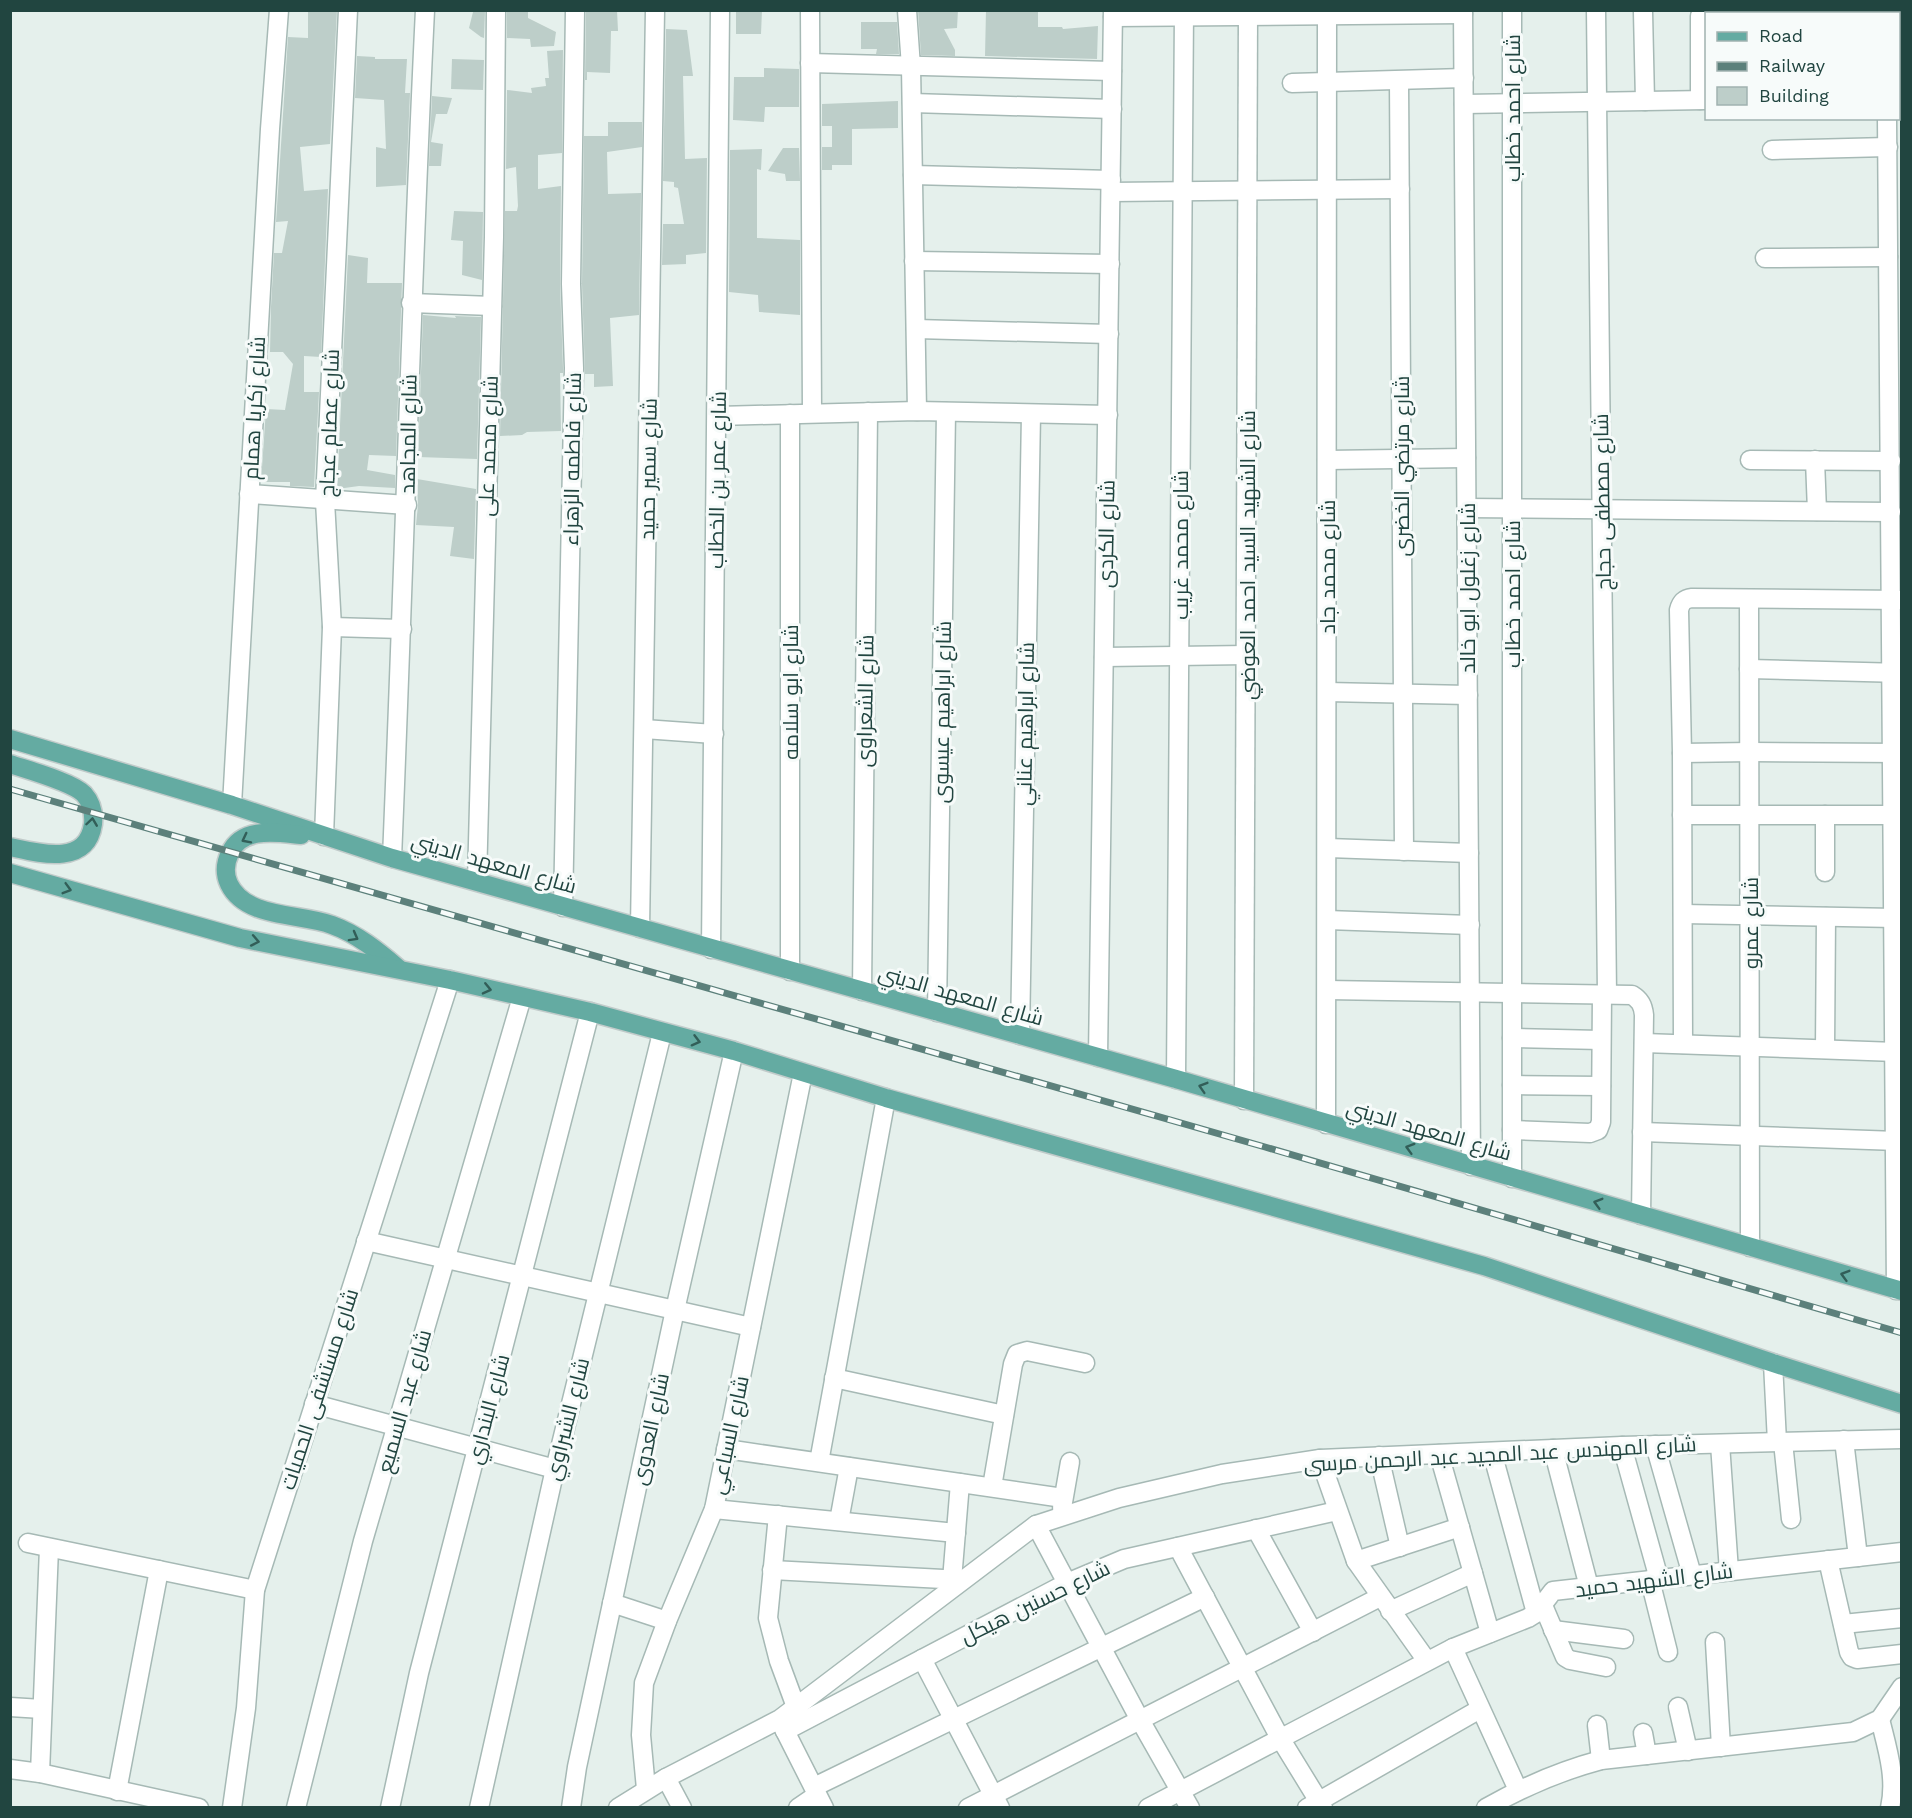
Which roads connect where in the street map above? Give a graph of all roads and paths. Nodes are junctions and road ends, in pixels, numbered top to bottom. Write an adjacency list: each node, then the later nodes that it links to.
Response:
1 (279, 10): 69 (street, شارع زكريا همام)
2 (348, 10): 70 (street, شارع عصام عجاج)
3 (424, 10): 49 (street, شارع المجاهد)
4 (496, 10): 50 (street, شارع محمد على)
5 (576, 10): 111 (street, شارع فاطمه الزهراء)
6 (655, 10): 90 (street, شارع سمير حميد)
7 (720, 10): 61 (street, شارع عمر بن الخطاب)
8 (810, 10): 20 (street)
9 (907, 10): 21 (street)
10 (1512, 10): 32 (street, شارع احمد خطاب)
11 (1596, 10): 29 (street, شارع مصطفى حجاج)
12 (1396, 12): 13 (street); 16 (street)
13 (1463, 12): 23 (street, شارع زغلول ابو خالد)
14 (1643, 12): 28 (street)
15 (1248, 13): 16 (street); 18 (street); 43 (street, شارع الشهيد السيد احمد العوضي)
16 (1327, 13): 26 (street, شارع محمد جاد)
17 (1113, 14): 18 (street); 22 (street, شارع الكردى)
18 (1184, 14): 42 (street, شارع محمد غريب)
19 (1700, 16): 27 (street)
20 (810, 63): 21 (street); 57 (street)
21 (911, 67): 22 (street); 30 (street)
22 (1112, 71): 33 (street, شارع الكردى)
23 (1464, 78): 24 (street); 31 (street, شارع زغلول ابو خالد)
24 (1399, 81): 26 (street); 40 (street, شارع مرتضي الخضرى)
25 (1293, 82): 26 (street)
26 (1327, 82): 41 (street, شارع محمد جاد)
27 (1703, 100): 28 (street)
28 (1645, 101): 29 (street)
29 (1597, 102): 32 (street); 74 (street, شارع مصطفى حجاج)
30 (912, 103): 33 (street); 37 (street)
31 (1464, 104): 32 (street); 62 (street, شارع زغلول ابو خالد)
32 (1512, 104): 73 (street, شارع احمد خطاب)
33 (1112, 109): 39 (street, شارع الكردى)
34 (1887, 120): 35 (street)
35 (1888, 147): 36 (street); 38 (street)
36 (1772, 150)
37 (913, 175): 39 (street); 46 (street)
38 (1895, 176): 44 (street)
39 (1111, 186): 42 (street); 47 (street, شارع الكردى)
40 (1400, 189): 41 (street); 63 (street, شارع مرتضي الخضرى)
41 (1327, 190): 43 (street); 64 (street, شارع محمد جاد)
42 (1183, 191): 43 (street); 83 (street, شارع محمد غريب)
43 (1248, 191): 82 (street, شارع الشهيد السيد احمد العوضي)
44 (1888, 257): 45 (street); 48 (street)
45 (1765, 258)
46 (914, 261): 47 (street); 51 (street)
47 (1110, 264): 52 (street, شارع الكردى)
48 (1895, 300): 53 (street)
49 (411, 303): 50 (street); 71 (street, شارع المجاهد)
50 (492, 306): 110 (street, شارع محمد على)
51 (916, 329): 52 (street); 54 (street)
52 (1109, 334): 60 (street, شارع الكردى)
53 (1896, 364): 67 (street)
54 (917, 411): 55 (street); 56 (street)
55 (868, 412): 57 (street); 124 (street, شارع الشعراوى)
56 (946, 412): 59 (street); 131 (street, شارع ابراهيم عيسوى)
57 (812, 413): 58 (street)
58 (790, 414): 61 (street); 121 (street, شارع ابو سلامه)
59 (1031, 414): 60 (street); 133 (street, شارع ابراهيم عناني)
60 (1108, 415): 84 (street, شارع الكردى)
61 (718, 416): 91 (street, شارع عمر بن الخطاب)
62 (1466, 458): 63 (street); 72 (street, شارع زغلول ابو خالد)
63 (1401, 459): 64 (street); 88 (street, شارع مرتضي الخضرى)
64 (1327, 460): 87 (street, شارع محمد جاد)
65 (1750, 460): 66 (street)
66 (1815, 460): 67 (street); 75 (street)
67 (1891, 461): 68 (street)
68 (1896, 485): 76 (street)
69 (249, 494): 70 (street); 97 (street, شارع زكريا همام)
70 (325, 501): 71 (street); 80 (street, شارع عصام عجاج)
71 (407, 505): 81 (street, شارع المجاهد)
72 (1467, 508): 73 (street); 89 (street, شارع زغلول ابو خالد)
73 (1512, 509): 74 (street); 126 (street, شارع احمد خطاب)
74 (1602, 509): 75 (street); 127 (street, شارع مصطفى حجاج)
75 (1817, 511): 76 (street)
76 (1891, 512): 77 (street)
77 (1896, 542): 79 (street)
78 (1749, 600): 79 (street); 85 (street, شارع عمرو); 94 (street)
79 (1897, 600): 86 (street)
80 (332, 627): 81 (street); 102 (street, شارع عصام عجاج)
81 (402, 629): 107 (street, شارع المجاهد)
82 (1247, 655): 83 (street); 148 (street, شارع الشهيد السيد احمد العوضي)
83 (1179, 656): 84 (street); 144 (street, شارع محمد غريب)
84 (1104, 657): 142 (street, شارع الكردى)
85 (1749, 669): 86 (street); 93 (street, شارع عمرو)
86 (1897, 673): 95 (street)
87 (1327, 692): 88 (street); 104 (street, شارع محمد جاد)
88 (1403, 694): 89 (street); 105 (street, شارع مرتضي الخضرى)
89 (1468, 695): 106 (street, شارع زغلول ابو خالد)
90 (644, 729): 91 (street); 118 (street, شارع سمير حميد)
91 (714, 734): 119 (street, شارع عمر بن الخطاب)
92 (10, 739): 97 (main road, شارع المعهد الديني)
93 (1751, 752): 94 (street); 95 (street); 99 (street, شارع عمرو)
94 (1682, 753): 98 (street)
95 (1897, 753): 101 (street)
96 (10, 764): 103 (main road, one-way to 96)
97 (232, 805): 102 (main road, شارع المعهد الديني)
98 (1682, 815): 99 (street); 113 (street)
99 (1750, 815): 100 (street); 114 (street, شارع عمرو)
100 (1825, 815): 101 (street); 108 (street)
101 (1898, 815): 112 (street)
102 (324, 836): 107 (main road, شارع المعهد الديني); 120 (main road, one-way to 120)
103 (10, 847)
104 (1328, 848): 105 (street); 116 (street, شارع محمد جاد)
105 (1404, 851): 106 (street)
106 (1469, 853): 117 (street, شارع زغلول ابو خالد)
107 (392, 858): 110 (main road, شارع المعهد الديني)
108 (1826, 872)
109 (10, 873): 120 (main road, one-way to 120)
110 (477, 881): 111 (main road, شارع المعهد الديني)
111 (563, 907): 118 (main road, شارع المعهد الديني)
112 (1897, 909): 115 (street); 129 (street)
113 (1683, 914): 114 (street); 137 (street)
114 (1750, 915): 115 (street); 138 (street, شارع عمرو)
115 (1826, 917): 139 (street)
116 (1327, 920): 117 (street); 123 (street, شارع محمد جاد)
117 (1470, 926): 125 (street, شارع زغلول ابو خالد)
118 (640, 928): 119 (main road, شارع المعهد الديني)
119 (711, 949): 121 (main road, شارع المعهد الديني)
120 (400, 970): 122 (main road)
121 (790, 971): 124 (main road, شارع المعهد الديني)
122 (450, 980): 128 (main road, one-way to 128); 159 (street, شارع مستشفى الحميات)
123 (1327, 990): 125 (street); 150 (street, شارع محمد جاد)
124 (862, 991): 131 (main road, شارع المعهد الديني)
125 (1470, 992): 126 (street); 155 (street, شارع زغلول ابو خالد)
126 (1512, 993): 127 (street); 134 (street, شارع احمد خطاب)
127 (1604, 994): 135 (street, شارع مصطفى حجاج); 136 (street)
128 (522, 997): 130 (main road); 161 (street, شارع عبد السميع)
129 (1899, 1001): 141 (street)
130 (591, 1012): 132 (main road); 162 (street, شارع البنداري)
131 (937, 1012): 133 (main road, شارع المعهد الديني)
132 (662, 1032): 140 (main road, one-way to 140); 164 (street, شارع الشبراوي)
133 (1020, 1035): 142 (main road, شارع المعهد الديني)
134 (1512, 1038): 135 (street); 145 (street, شارع احمد خطاب)
135 (1601, 1040): 146 (street, شارع مصطفى حجاج)
136 (1644, 1043): 137 (street); 152 (street)
137 (1683, 1044): 138 (street)
138 (1750, 1046): 139 (street); 153 (street, شارع عمرو)
139 (1825, 1049): 141 (street)
140 (734, 1051): 143 (main road); 165 (street, شارع العدوى)
141 (1896, 1052): 149 (street)
142 (1098, 1058): 144 (main road, شارع المعهد الديني)
143 (803, 1073): 147 (main road); 166 (street, شارع السباعي)
144 (1176, 1079): 148 (main road, شارع المعهد الديني, one-way to 144)
145 (1512, 1085): 146 (street); 151 (street, شارع احمد خطاب)
146 (1601, 1086): 151 (street, شارع مصطفى حجاج)
147 (886, 1098): 168 (main road); 169 (street)
148 (1244, 1100): 150 (main road, شارع المعهد الديني)
149 (1899, 1112): 154 (street)
150 (1326, 1124): 155 (main road, شارع المعهد الديني, one-way to 150)
151 (1512, 1130): 156 (street, شارع احمد خطاب)
152 (1642, 1132): 153 (street); 158 (street)
153 (1749, 1136): 154 (street); 160 (street, شارع عمرو)
154 (1897, 1141): 157 (street)
155 (1471, 1166): 156 (main road, شارع المعهد الديني)
156 (1512, 1178): 158 (main road, شارع المعهد الديني, one-way to 156)
157 (1899, 1197): 163 (street)
158 (1641, 1215): 160 (main road, شارع المعهد الديني)
159 (366, 1242): 161 (street); 170 (street, شارع مستشفى الحميات)
160 (1750, 1247): 163 (main road, شارع المعهد الديني, one-way to 160)
161 (445, 1259): 162 (street); 173 (street, شارع عبد السميع)
162 (523, 1276): 164 (street); 180 (street, شارع البنداري)
163 (1899, 1291)
164 (598, 1293): 165 (street); 190 (street, شارع الشبراوي)
165 (675, 1310): 166 (street); 223 (street, شارع العدوى)
166 (751, 1327): 181 (street, شارع السباعي)
167 (1085, 1363): 172 (street)
168 (1773, 1363): 171 (main road); 176 (street)
169 (834, 1378): 172 (street); 187 (street)
170 (314, 1404): 173 (street); 221 (street, شارع مستشفى الحميات)
171 (1902, 1404)
172 (1004, 1415): 192 (street)
173 (396, 1426): 180 (street); 272 (street, شارع عبد السميع)
174 (1902, 1439): 175 (street, شارع المهندس عبد المجيد عبد الرحمن مرسى)
175 (1844, 1440): 176 (street, شارع المهندس عبد المجيد عبد الرحمن مرسى); 209 (street)
176 (1780, 1442): 177 (street, شارع المهندس عبد المجيد عبد الرحمن مرسى); 198 (street)
177 (1720, 1444): 178 (street, شارع المهندس عبد المجيد عبد الرحمن مرسى); 214 (street)
178 (1655, 1445): 179 (street, شارع المهندس عبد المجيد عبد الرحمن مرسى); 216 (street)
179 (1622, 1446): 182 (street, شارع المهندس عبد المجيد عبد الرحمن مرسى); 218 (street)
180 (477, 1448): 190 (street); 273 (street, شارع البنداري)
181 (726, 1449): 187 (street); 194 (street, شارع السباعي)
182 (1553, 1449): 183 (street, شارع المهندس عبد المجيد عبد الرحمن مرسى); 220 (street)
183 (1492, 1452): 184 (street, شارع المهندس عبد المجيد عبد الرحمن مرسى); 225 (street)
184 (1438, 1454): 185 (street, شارع المهندس عبد المجيد عبد الرحمن مرسى); 201 (street)
185 (1379, 1456): 186 (street, شارع المهندس عبد المجيد عبد الرحمن مرسى); 206 (street)
186 (1320, 1459): 195 (street); 197 (street, شارع المهندس عبد المجيد عبد الرحمن مرسى)
187 (819, 1462): 189 (street)
188 (1070, 1462): 193 (street)
189 (849, 1467): 191 (street); 199 (street)
190 (555, 1469): 274 (street, شارع الشبراوي)
191 (960, 1483): 192 (street); 203 (street)
192 (992, 1487): 193 (street)
193 (1063, 1498): 197 (street)
194 (714, 1509): 196 (street); 227 (street, شارع السباعي)
195 (1337, 1511): 202 (street, شارع حسنين هيكل); 211 (street)
196 (778, 1515): 199 (street); 213 (street)
197 (1060, 1517): 200 (street, شارع المهندس عبد المجيد عبد الرحمن مرسى)
198 (1791, 1519)
199 (839, 1521): 203 (street)
200 (1036, 1525): 217 (street, شارع المهندس عبد المجيد عبد الرحمن مرسى); 219 (street)
201 (1460, 1527): 206 (street); 215 (street)
202 (1256, 1529): 205 (street, شارع حسنين هيكل); 230 (street)
203 (956, 1533): 217 (street)
204 (28, 1544): 207 (street)
205 (1178, 1547): 219 (street, شارع حسنين هيكل); 222 (street)
206 (1400, 1547): 211 (street)
207 (49, 1548): 212 (street); 246 (street)
208 (1902, 1552): 209 (street, شارع الشهيد حميد)
209 (1858, 1557): 210 (street, شارع الشهيد حميد)
210 (1828, 1560): 214 (street, شارع الشهيد حميد); 228 (street)
211 (1356, 1561): 224 (street)
212 (159, 1570): 221 (street); 264 (street)
213 (772, 1570): 217 (street); 244 (street)
214 (1729, 1571): 216 (street, شارع الشهيد حميد)
215 (1473, 1573): 224 (street); 231 (street)
216 (1692, 1575): 218 (street, شارع الشهيد حميد)
217 (957, 1580): 244 (street, شارع المهندس عبد المجيد عبد الرحمن مرسى)
218 (1654, 1580): 220 (street, شارع الشهيد حميد); 236 (street)
219 (1067, 1583): 234 (street); 238 (street, شارع حسنين هيكل)
220 (1589, 1587): 225 (street, شارع الشهيد حميد)
221 (255, 1590): 271 (street, شارع مستشفى الحميات)
222 (1205, 1597): 234 (street); 240 (street)
223 (612, 1603): 227 (street); 275 (street, شارع العدوى)
224 (1385, 1604): 230 (street); 239 (street)
225 (1539, 1608): 229 (street); 231 (street, شارع الشهيد حميد)
226 (1902, 1618): 228 (street)
227 (667, 1621): 262 (street, شارع السباعي)
228 (1843, 1624): 237 (street)
229 (1553, 1630): 232 (street); 241 (street)
230 (1312, 1632): 240 (street)
231 (1490, 1633): 235 (street, شارع الشهيد حميد)
232 (1624, 1639)
233 (1715, 1642): 255 (street)
234 (1101, 1647): 248 (street); 250 (street)
235 (1453, 1648): 239 (street, شارع الشهيد حميد); 247 (street)
236 (1668, 1652)
237 (1902, 1654)
238 (922, 1659): 248 (street); 251 (street, شارع حسنين هيكل)
239 (1427, 1662): 254 (street, شارع الشهيد حميد)
240 (1242, 1667): 250 (street); 254 (street)
241 (1606, 1667)
242 (1902, 1686): 249 (street)
243 (10, 1707): 246 (street)
244 (796, 1707): 251 (street, شارع المهندس عبد المجيد عبد الرحمن مرسى)
245 (1678, 1707): 256 (street)
246 (42, 1708): 260 (street)
247 (1480, 1709): 263 (street); 268 (street)
248 (954, 1719): 266 (street); 267 (street)
249 (1880, 1719): 255 (street); 282 (street)
250 (1140, 1720): 265 (street); 267 (street)
251 (782, 1725): 261 (street, شارع المهندس عبد المجيد عبد الرحمن مرسى); 266 (street)
252 (1596, 1725): 258 (street)
253 (1643, 1733): 257 (street)
254 (1280, 1738): 265 (street, شارع الشهيد حميد); 268 (street)
255 (1721, 1747): 256 (street)
256 (1688, 1751): 257 (street)
257 (1647, 1755): 258 (street)
258 (1601, 1760): 263 (street)
259 (10, 1769): 260 (street)
260 (40, 1773): 264 (street)
261 (666, 1778): 262 (street, شارع المهندس عبد المجيد عبد الرحمن مرسى); 277 (street)
262 (646, 1789): 276 (street, شارع المهندس عبد المجيد عبد الرحمن مرسى)
263 (1518, 1790): 269 (street)
264 (117, 1791): 270 (street)
265 (1181, 1791): 280 (street, شارع الشهيد حميد); 281 (street)
266 (818, 1797): 278 (street)
267 (997, 1801): 279 (street)
268 (1316, 1805)
269 (1495, 1805)
270 (199, 1808)
271 (232, 1808)
272 (296, 1808)
273 (390, 1808)
274 (478, 1808)
275 (571, 1808)
276 (618, 1808)
277 (682, 1808)
278 (798, 1808)
279 (968, 1808)
280 (1148, 1808)
281 (1190, 1808)
282 (1890, 1808)

